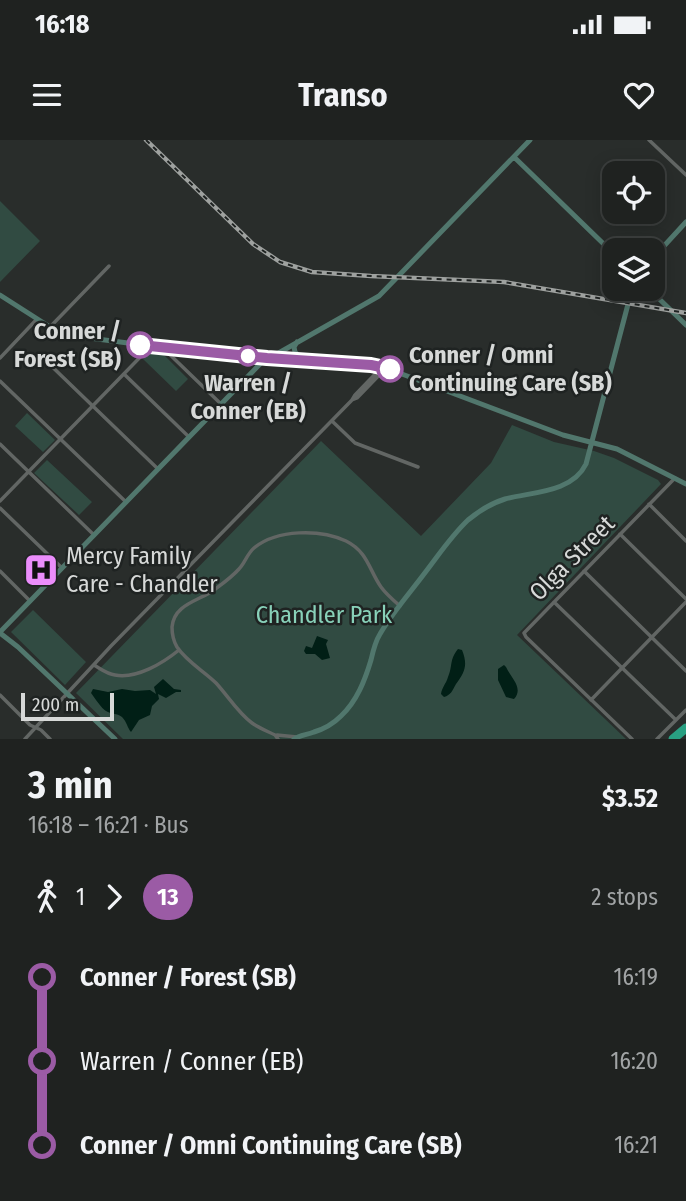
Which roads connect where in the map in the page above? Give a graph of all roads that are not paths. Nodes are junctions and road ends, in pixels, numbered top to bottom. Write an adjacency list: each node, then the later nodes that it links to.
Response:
1 (530, 140): 3 (main road)
2 (649, 140): 4 (street)
3 (514, 157): 6 (main road); 15 (main road)
4 (686, 175)
5 (686, 222): 7 (main road)
6 (602, 242)
7 (665, 245)
8 (109, 266): 14 (street)
9 (0, 295): 12 (main road)
10 (629, 301): 30 (main road)
11 (661, 301): 13 (main road)
12 (37, 319): 14 (main road); 19 (street)
13 (686, 325)
14 (50, 327): 16 (main road)
15 (297, 341): 20 (main road); 21 (main road)
16 (150, 346): 17 (main road); 23 (street)
17 (162, 347): 20 (main road); 25 (street)
18 (41, 356): 26 (street)
19 (0, 358)
20 (267, 358): 21 (main road); 25 (main road)
21 (305, 361): 22 (main road)
22 (384, 367): 27 (street); 30 (main road)
23 (124, 374): 26 (street); 28 (street)
24 (0, 381): 29 (street)
25 (221, 404): 28 (main road)
26 (93, 406): 29 (street); 33 (street)
27 (332, 421): 32 (street); 54 (street)
28 (189, 437): 33 (main road)
29 (61, 439): 34 (street); 38 (street)
30 (592, 442): 35 (main road); 50 (main road)
31 (0, 444): 34 (street)
32 (418, 467)
33 (158, 469): 38 (main road)
34 (29, 472): 37 (street); 42 (street)
35 (675, 478): 36 (main road); 39 (street, Olga Street)
36 (686, 484)
37 (0, 501)
38 (126, 502): 42 (main road)
39 (649, 505): 41 (street, Olga Street); 43 (street)
40 (0, 508): 44 (street)
41 (620, 534): 46 (street, Olga Street); 47 (street)
42 (94, 535): 44 (main road)
43 (686, 541)
44 (62, 568): 48 (main road)
45 (0, 571): 48 (street)
46 (584, 571): 49 (street, Olga Street); 52 (street)
47 (686, 600): 52 (street)
48 (30, 601): 51 (main road)
49 (554, 602): 55 (street); 59 (street, Olga Street)
50 (400, 606): 53 (street); 66 (main road)
51 (0, 633): 57 (main road)
52 (651, 637): 55 (street); 56 (street)
53 (179, 650): 54 (street); 64 (street)
54 (94, 665): 57 (street)
55 (622, 668): 59 (street); 61 (street)
56 (686, 671)
57 (67, 693): 62 (street); 69 (main road)
58 (0, 695): 62 (street)
59 (591, 700): 71 (street)
60 (686, 710): 61 (street)
61 (676, 720): 72 (street)
62 (36, 727): 67 (street); 68 (street)
63 (686, 728): 73 (highway)
64 (272, 733): 66 (street); 70 (street)
65 (686, 735): 74 (highway)
66 (295, 738)
67 (25, 739)
68 (50, 739)
69 (114, 739)
70 (278, 739)
71 (632, 739)
72 (657, 739)
73 (673, 739)
74 (682, 739)

